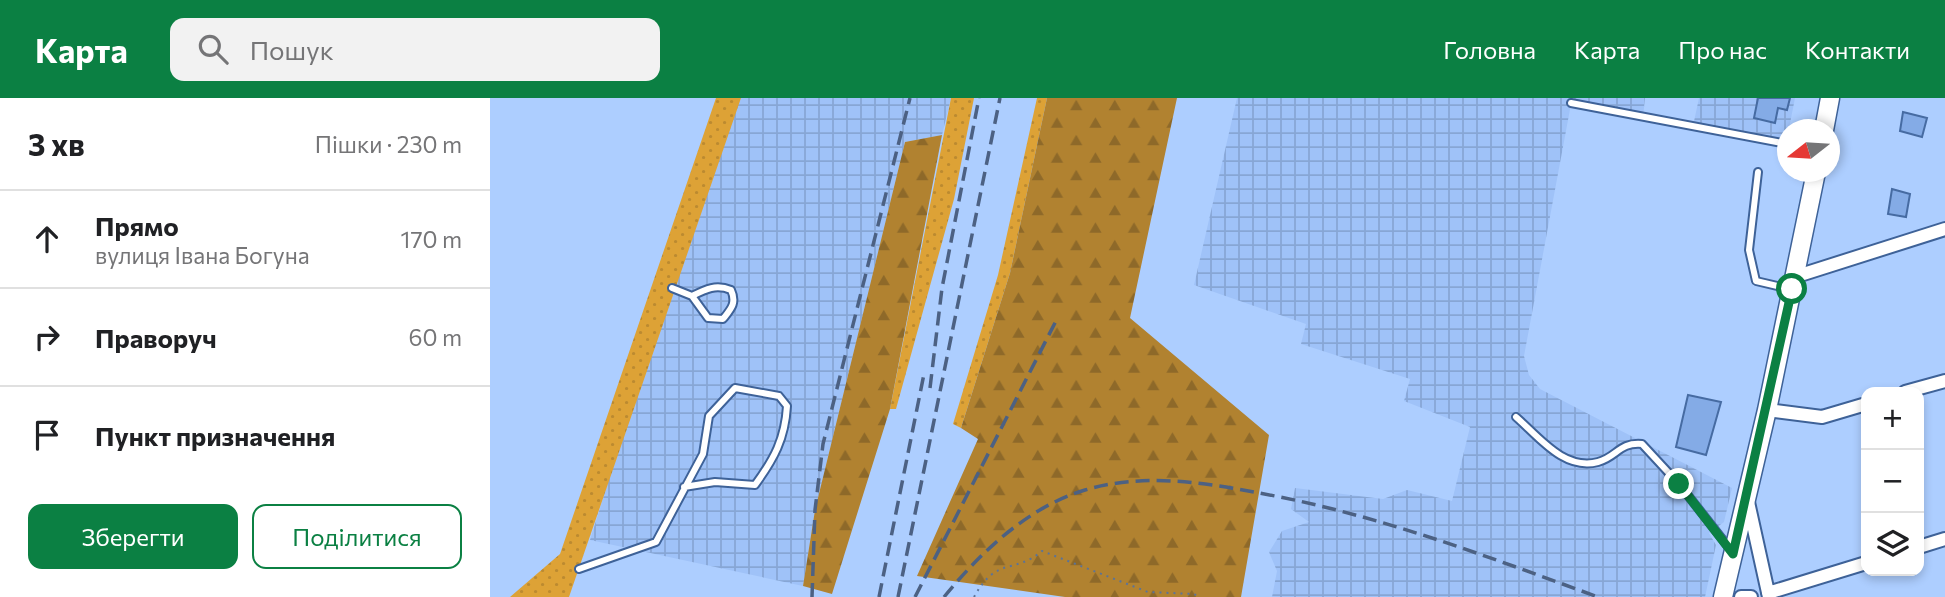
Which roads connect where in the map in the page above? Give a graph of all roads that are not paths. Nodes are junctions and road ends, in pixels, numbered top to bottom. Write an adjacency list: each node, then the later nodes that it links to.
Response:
1 (1830, 98): 3 (street)
2 (1572, 103): 4 (lane)
3 (1826, 119)
4 (1777, 142)
5 (1758, 172): 8 (lane)
6 (1814, 182): 8 (street)
7 (1945, 229): 8 (street)
8 (1793, 283): 14 (street)
9 (672, 288): 10 (lane)
10 (692, 296): 10 (lane)
11 (1945, 380): 12 (street)
12 (1922, 387)
13 (1861, 405): 14 (street)
14 (1767, 410): 17 (street)
15 (1516, 417): 20 (lane)
16 (684, 487): 16 (lane); 22 (lane)
17 (1746, 495): 20 (street); 23 (street)
18 (1945, 539): 19 (street)
19 (1924, 545)
20 (1733, 554): 24 (street)
21 (1861, 565): 23 (street)
22 (579, 569)
23 (1769, 595)
24 (1723, 597)
25 (1741, 597): 26 (street)
26 (1751, 597)

